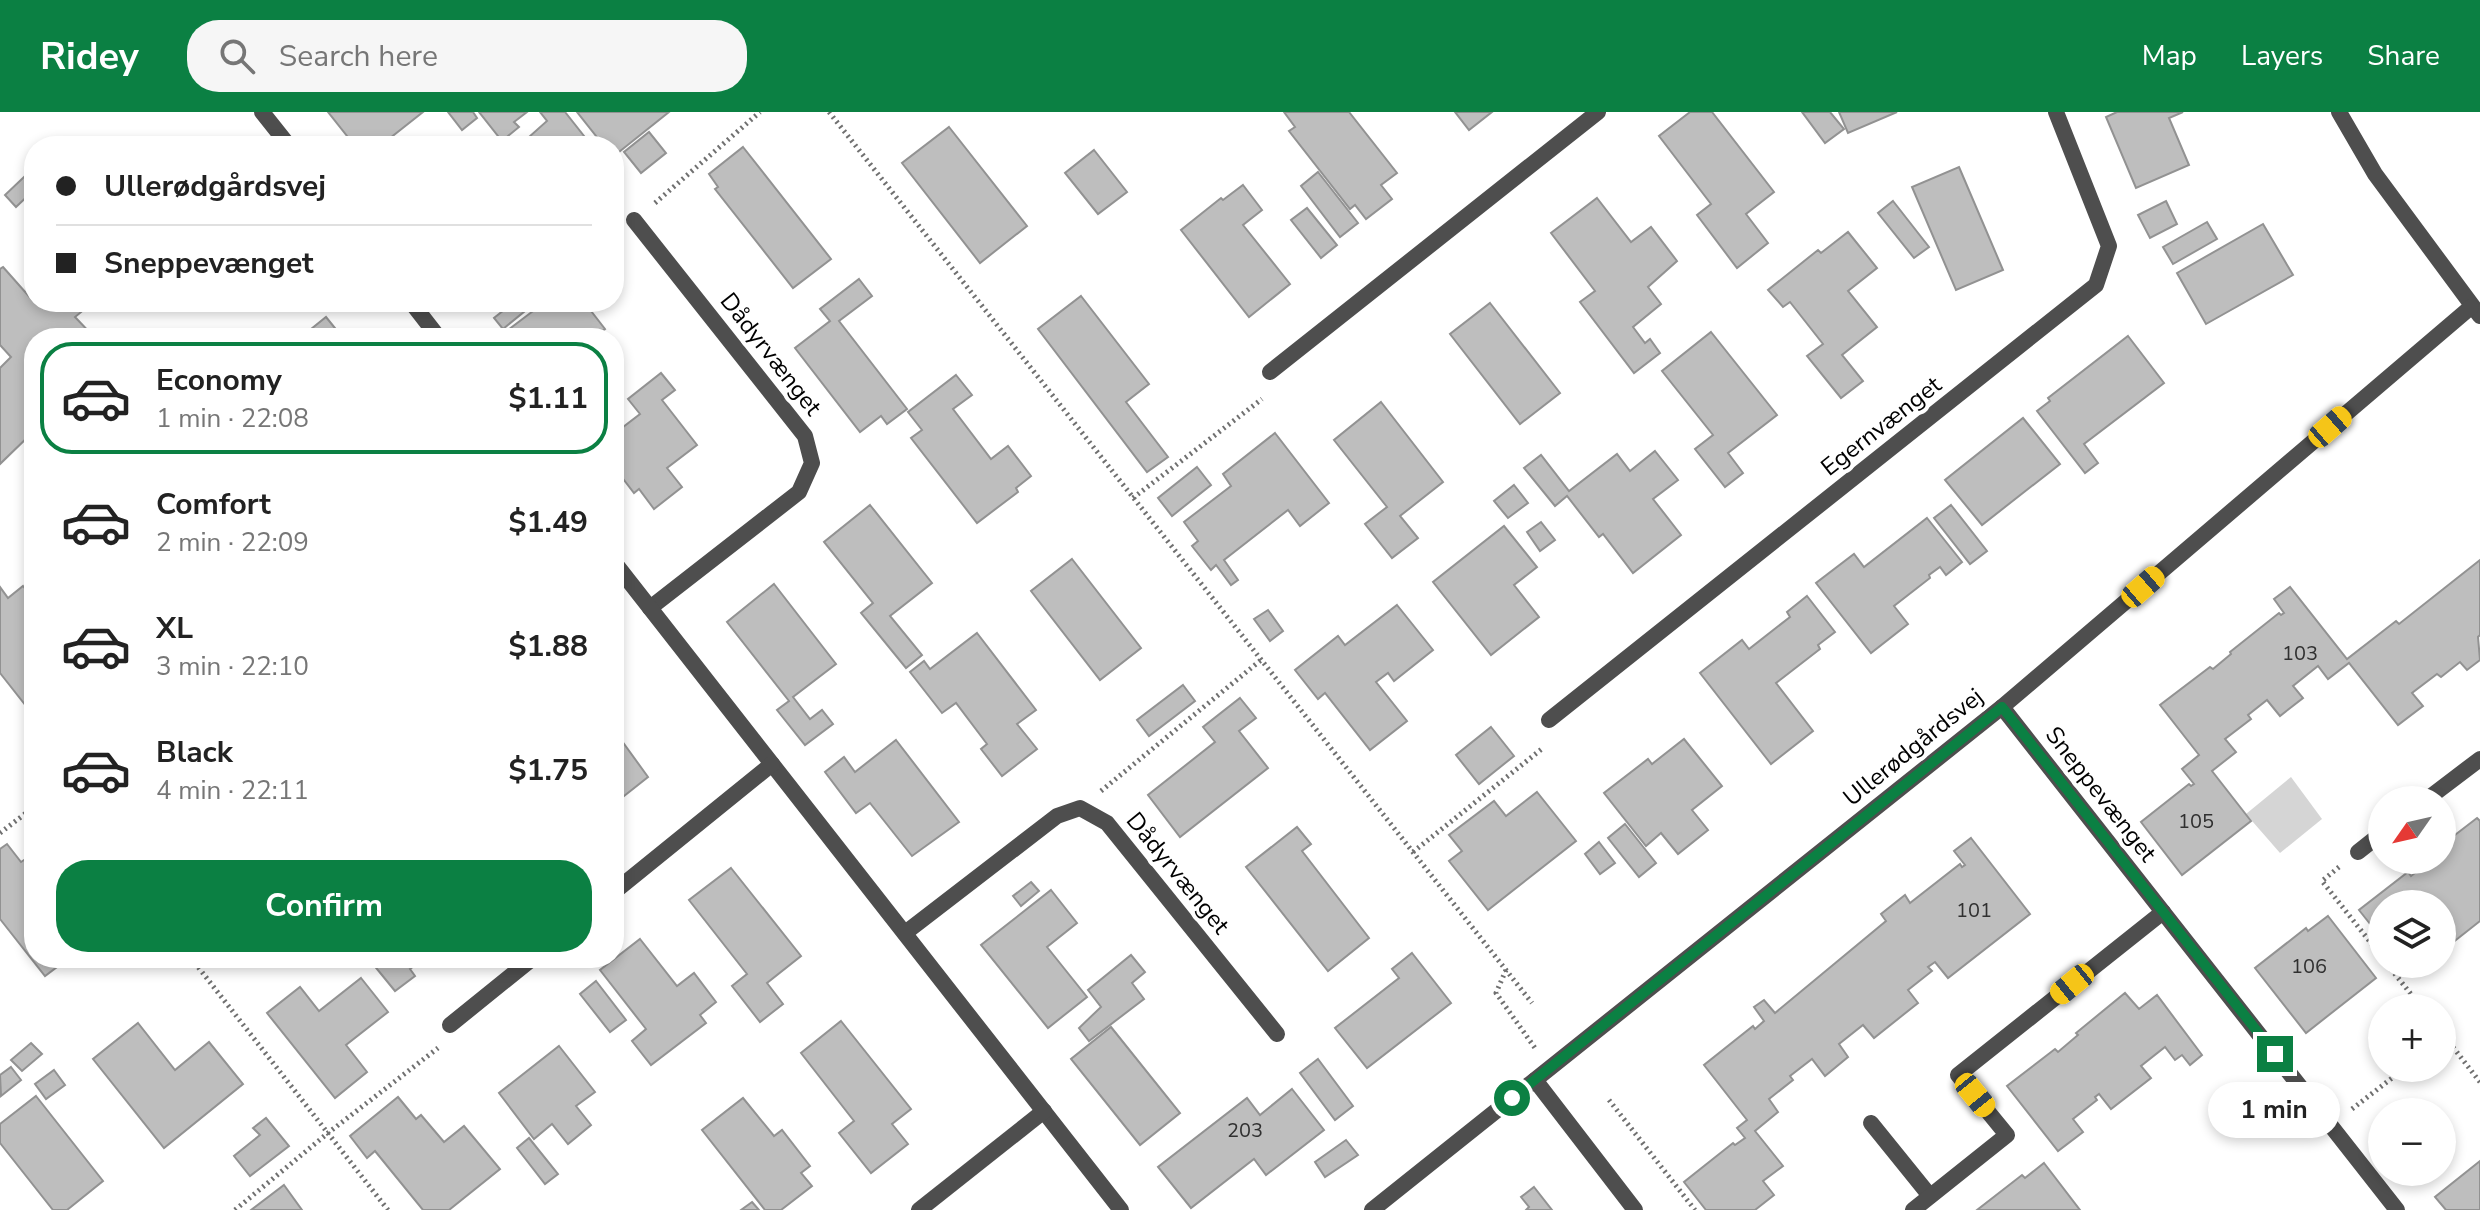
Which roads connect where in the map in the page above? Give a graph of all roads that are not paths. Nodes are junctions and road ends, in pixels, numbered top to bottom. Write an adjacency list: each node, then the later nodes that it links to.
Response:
1 (262, 112): 5 (street)
2 (1598, 112): 10 (street)
3 (2056, 112): 14 (street, Egernvænget)
4 (2339, 112): 7 (street, Ullerødgårdsvej)
5 (281, 136)
6 (634, 220): 12 (street, Dådyrvænget)
7 (2475, 311): 13 (street, Ullerødgårdsvej)
8 (419, 312): 9 (street)
9 (431, 328)
10 (1270, 372)
11 (624, 575): 12 (street)
12 (650, 608): 16 (street)
13 (2002, 707): 21 (street, Sneppevænget); 26 (street, Ullerødgårdsvej)
14 (1549, 720)
15 (2480, 759): 17 (street)
16 (772, 764): 20 (street); 22 (street)
17 (2444, 786)
18 (2368, 844): 19 (street)
19 (2358, 852)
20 (624, 884)
21 (2163, 912): 29 (street); 35 (street, Sneppevænget)
22 (905, 933): 25 (street, Dådyrvænget); 27 (street)
23 (521, 968): 24 (street)
24 (450, 1025)
25 (1277, 1034)
26 (1535, 1080): 32 (street, Ullerødgårdsvej); 33 (street)
27 (1044, 1111): 30 (street); 31 (street)
28 (1871, 1123): 29 (street)
29 (1930, 1196): 34 (street)
30 (919, 1210)
31 (1121, 1210)
32 (1372, 1210)
33 (1635, 1210)
34 (1913, 1210)
35 (2397, 1210)

